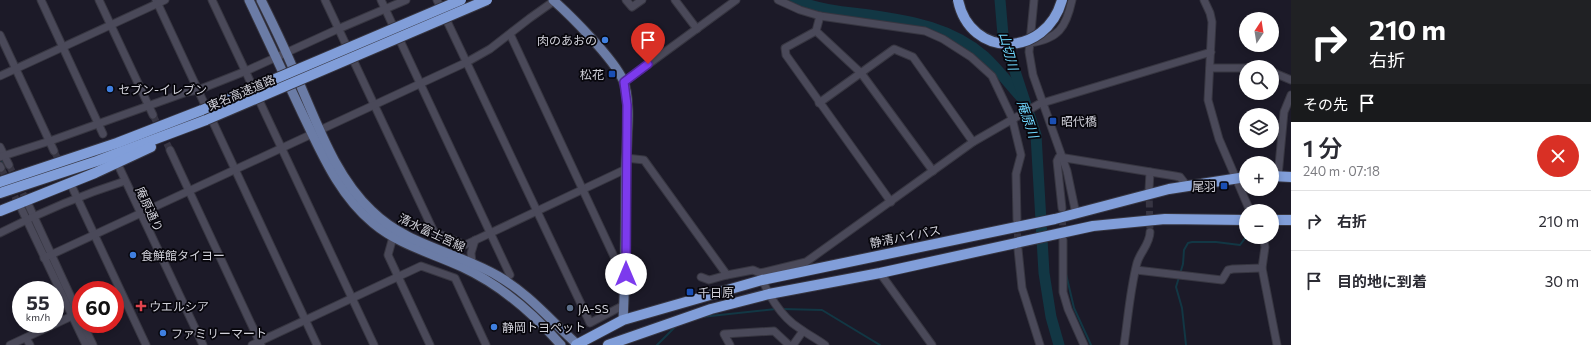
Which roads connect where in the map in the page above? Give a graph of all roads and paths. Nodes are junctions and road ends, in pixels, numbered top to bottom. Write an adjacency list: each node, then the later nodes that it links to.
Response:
1 (41, 0): 34 (street)
2 (99, 0): 27 (street)
3 (165, 0): 24 (street)
4 (212, 0): 42 (street)
5 (249, 0): 37 (main road, 清水富士宮線)
6 (261, 0): 36 (main road, 清水富士宮線)
7 (325, 0): 28 (street)
8 (381, 0): 25 (street)
9 (406, 0): 25 (street)
10 (437, 0): 38 (street)
11 (461, 0): 82 (highway, 東名高速道路, bridge)
12 (487, 0): 57 (highway, 東名高速道路, bridge)
13 (626, 0): 14 (street)
14 (642, 0)
15 (675, 0): 29 (street)
16 (736, 0): 29 (street)
17 (778, 0): 26 (street)
18 (958, 0): 20 (highway, bridge)
19 (1034, 0): 33 (street)
20 (1062, 0)
21 (1072, 0): 33 (street)
22 (1204, 0): 35 (street)
23 (554, 1): 31 (street); 47 (main road)
24 (157, 2): 27 (street); 49 (street)
25 (385, 9): 28 (street); 48 (street)
26 (820, 16): 30 (street); 56 (street)
27 (111, 25): 34 (street); 54 (street)
28 (338, 29): 36 (street); 53 (street)
29 (697, 29): 47 (street)
30 (816, 31): 43 (street); 51 (street)
31 (510, 34): 38 (street); 85 (street)
32 (0, 35): 41 (street)
33 (1030, 43): 52 (street)
34 (62, 47): 41 (street); 58 (street)
35 (1212, 52): 39 (street); 52 (street)
36 (287, 53): 37 (street); 59 (main road, 清水富士宮線)
37 (276, 58): 42 (street); 59 (main road, 清水富士宮線)
38 (466, 62): 48 (street); 96 (street)
39 (1210, 68): 40 (street); 79 (street)
40 (1239, 68)
41 (16, 69): 45 (street); 61 (street)
42 (246, 71): 49 (street); 64 (street)
43 (861, 73): 51 (street); 62 (street); 75 (street)
44 (1279, 75): 46 (street)
45 (0, 76)
46 (1291, 80)
47 (624, 82): 70 (main road)
48 (421, 84): 53 (street); 107 (street)
49 (198, 90): 54 (street); 73 (street)
50 (1291, 94): 67 (street)
51 (819, 103): 90 (street)
52 (1041, 103): 56 (street); 69 (street)
53 (374, 104): 59 (street); 111 (street)
54 (148, 105): 55 (street); 58 (street)
55 (153, 115)
56 (1014, 117): 62 (street); 101 (street)
57 (202, 122): 88 (highway, 東名高速道路); 95 (highway)
58 (99, 123): 60 (street); 61 (street)
59 (316, 132): 64 (street); 109 (main road, 清水富士宮線); 115 (main road, 清水富士宮線)
60 (103, 134)
61 (50, 141): 66 (street); 68 (street)
62 (973, 142): 75 (street)
63 (0, 147): 68 (street)
64 (281, 148): 73 (street); 126 (street)
65 (170, 150): 87 (street)
66 (54, 151)
67 (1278, 156)
68 (2, 157): 71 (street)
69 (1062, 157): 76 (street); 93 (street); 98 (street)
70 (626, 158): 74 (main road); 121 (street)
71 (9, 165)
72 (120, 169): 81 (street, 庵原通り)
73 (235, 169): 87 (street); 130 (street)
74 (626, 169): 85 (street); 120 (main road)
75 (933, 171): 90 (street)
76 (1150, 172): 83 (street); 86 (street)
77 (1279, 176): 78 (highway)
78 (1291, 177)
79 (1235, 178): 80 (highway, 静清バイパス); 83 (highway, 静清バイパス); 91 (street)
80 (1239, 178)
81 (125, 181): 89 (street); 97 (street, 庵原通り)
82 (0, 182)
83 (1186, 186): 98 (highway, 静清バイパス)
84 (73, 189): 89 (street)
85 (584, 189): 96 (street); 120 (street)
86 (1149, 190)
87 (189, 191): 97 (street); 137 (street)
88 (0, 193)
89 (76, 197): 99 (street); 108 (street)
90 (891, 202): 122 (street)
91 (1247, 204)
92 (29, 206): 99 (street)
93 (1062, 208)
94 (22, 210): 100 (street)
95 (0, 211)
96 (537, 211): 107 (street); 128 (street)
97 (141, 214): 108 (street); 143 (street, 庵原通り)
98 (1076, 214): 122 (highway, 静清バイパス)
99 (34, 215): 100 (street); 114 (street)
100 (26, 219): 106 (street); 114 (street)
101 (1017, 220)
102 (1239, 220): 110 (highway)
103 (1279, 220): 104 (highway)
104 (1291, 220)
105 (1150, 232): 117 (street)
106 (0, 233)
107 (490, 233): 111 (street); 119 (street)
108 (94, 235): 114 (street); 142 (street)
109 (393, 236): 123 (street); 149 (main road, 清水富士宮線)
110 (1060, 237): 118 (highway); 159 (street)
111 (475, 240): 115 (street)
112 (1264, 244): 116 (street)
113 (1018, 249): 158 (street)
114 (48, 256): 127 (street); 129 (street)
115 (472, 263): 150 (main road, 清水富士宮線)
116 (1262, 268): 117 (street); 161 (street)
117 (1136, 270): 160 (street)
118 (880, 273): 125 (highway); 157 (street)
119 (510, 274)
120 (626, 274): 128 (main road)
121 (727, 275): 122 (street); 124 (street)
122 (761, 276): 125 (street); 131 (highway, 静清バイパス)
123 (398, 277): 126 (street); 147 (street); 148 (street)
124 (701, 277)
125 (769, 294): 132 (street); 151 (highway)
126 (352, 299): 130 (street); 146 (street)
127 (72, 302)
128 (624, 305): 131 (main road)
129 (72, 316): 136 (street)
130 (305, 320): 137 (street); 145 (street)
131 (623, 320): 150 (highway, 静清バイパス)
132 (803, 331): 135 (street); 154 (street)
133 (80, 333): 140 (street)
134 (87, 333): 141 (street)
135 (812, 336): 155 (street); 156 (street)
136 (26, 338): 138 (street); 139 (street)
137 (261, 343): 144 (street)
138 (10, 345)
139 (30, 345)
140 (86, 345)
141 (93, 345)
142 (146, 345)
143 (203, 345)
144 (252, 345)
145 (317, 345)
146 (374, 345)
147 (430, 345)
148 (486, 345)
149 (561, 345)
150 (577, 345)
151 (608, 345)
152 (730, 345): 153 (street)
153 (790, 345)
154 (793, 345)
155 (813, 345)
156 (825, 345)
157 (932, 345)
158 (1040, 345)
159 (1084, 345)
160 (1124, 345)
161 (1277, 345)

